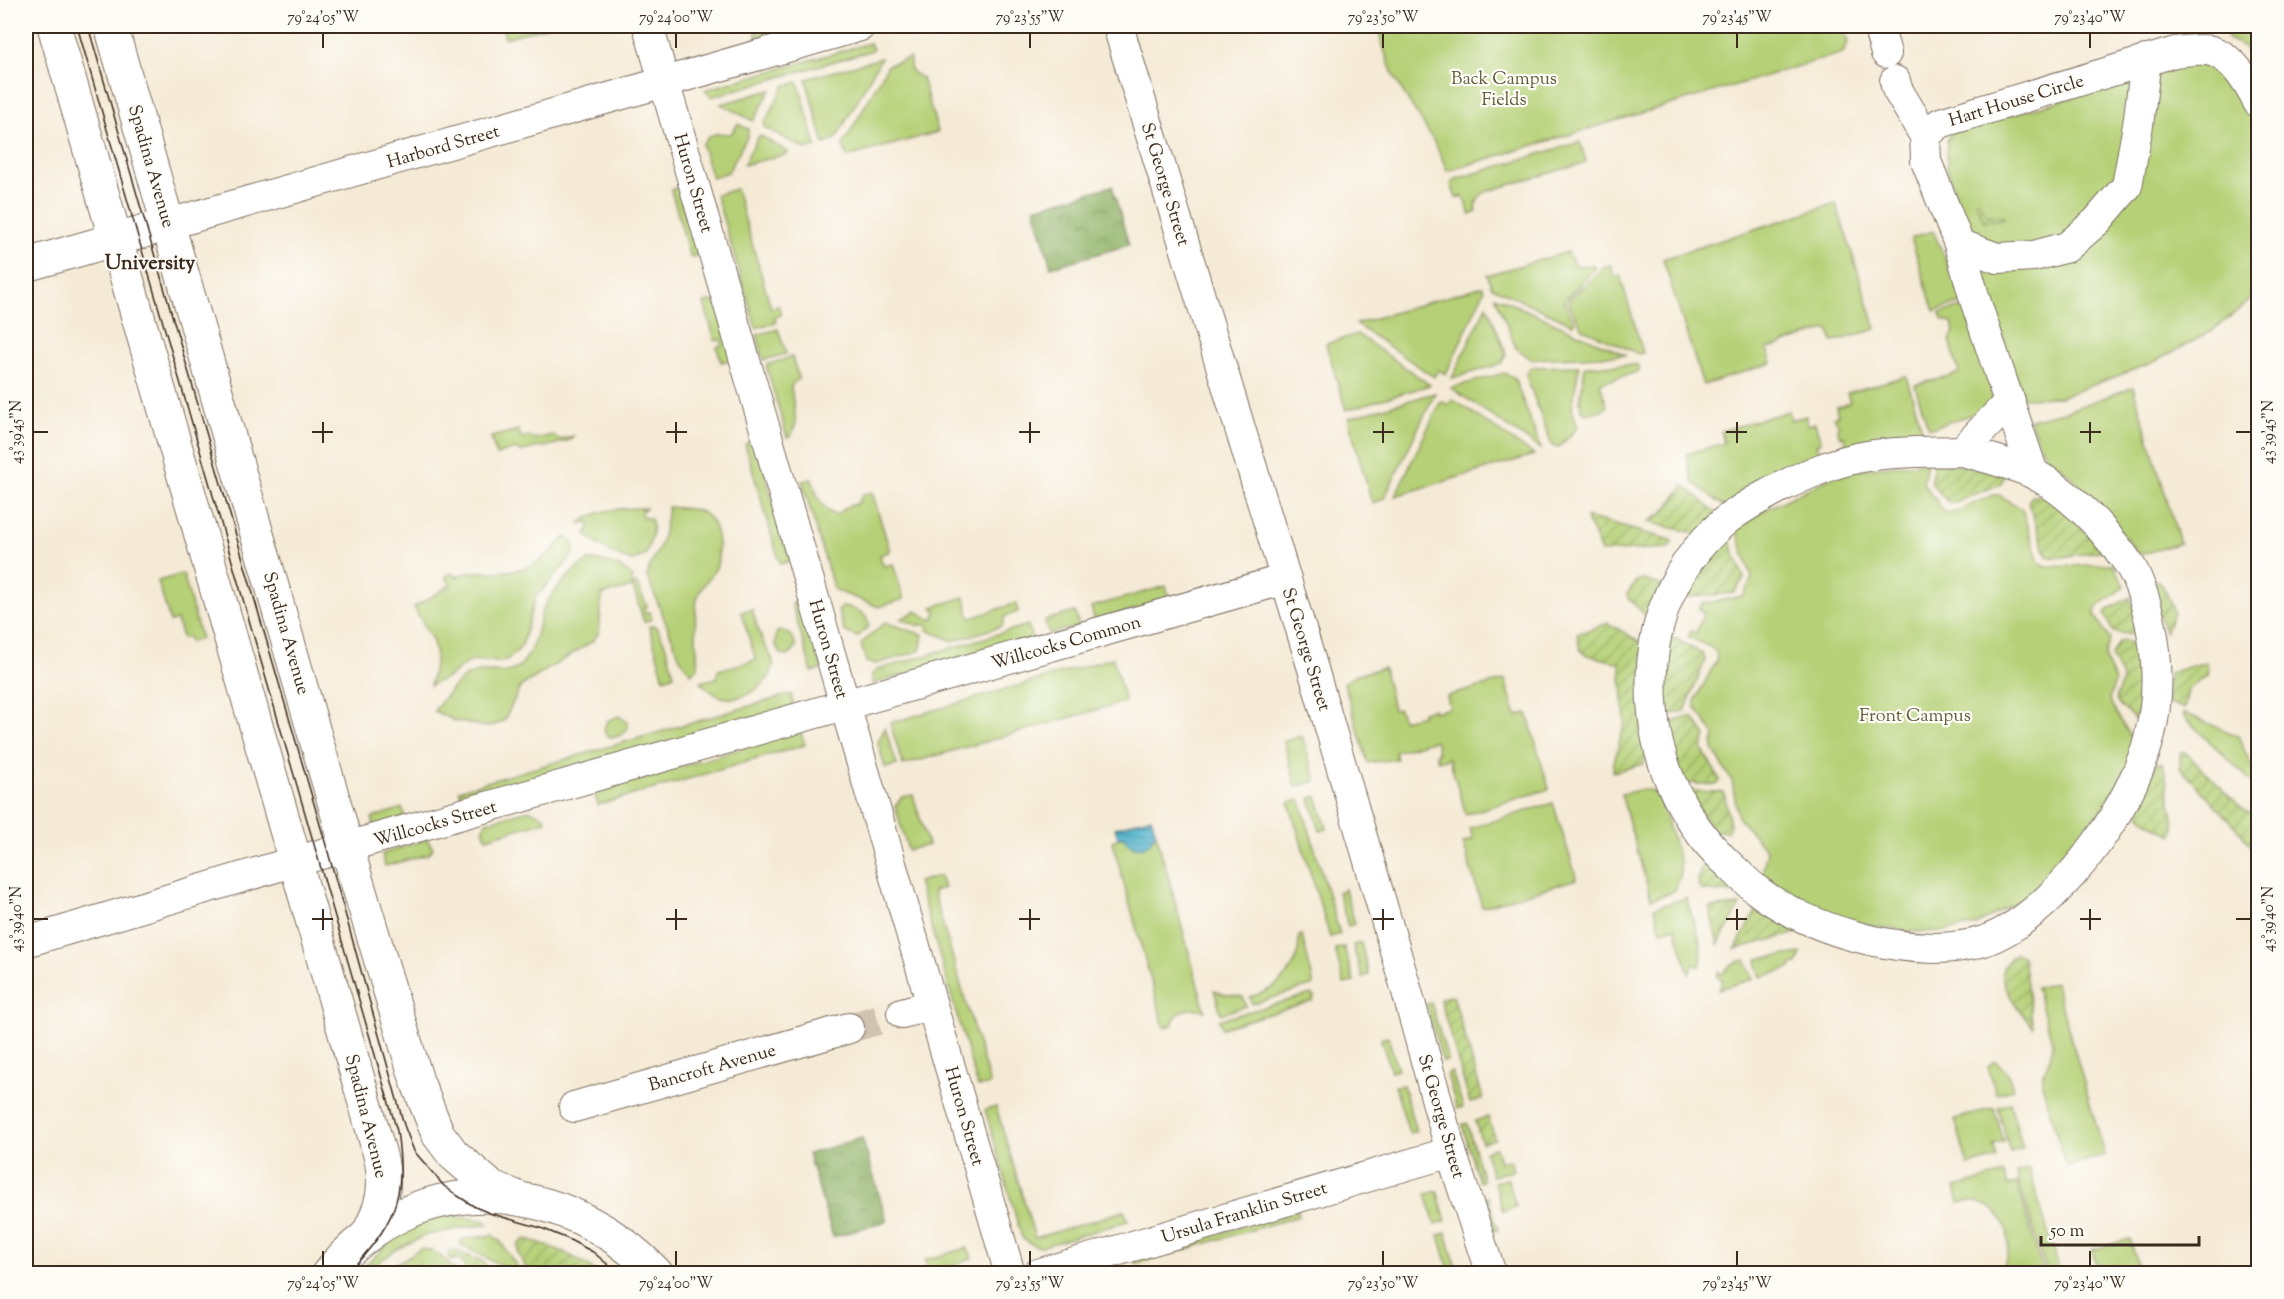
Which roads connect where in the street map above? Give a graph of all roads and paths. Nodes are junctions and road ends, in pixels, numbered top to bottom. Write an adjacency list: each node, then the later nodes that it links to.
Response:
1 (54, 26): 12 (main road, Spadina Avenue)
2 (111, 26): 11 (main road, Spadina Avenue)
3 (648, 26): 8 (street, Huron Street)
4 (860, 26): 8 (street, Harbord Street)
5 (1118, 26): 18 (street, St George Street)
6 (2146, 60): 9 (street, Hart House Circle); 10 (street, Hart House Circle); 13 (street)
7 (1895, 81): 10 (street)
8 (665, 83): 11 (street, Harbord Street); 19 (street, Huron Street)
9 (2259, 102)
10 (1925, 136): 13 (street)
11 (169, 224): 12 (main road, Harbord Street); 20 (main road, Spadina Avenue)
12 (116, 239): 14 (main road, Harbord Street); 21 (main road, Spadina Avenue)
13 (1959, 244): 15 (street)
14 (26, 265)
15 (2010, 401): 16 (street); 17 (street)
16 (1962, 451): 17 (street); 17 (street)
17 (2033, 474)
18 (1286, 579): 19 (street, Willcocks Common); 27 (street, St George Street)
19 (846, 705): 20 (street, Willcocks Street); 23 (street, Huron Street)
20 (348, 847): 21 (street, Willcocks Street); 28 (main road, Spadina Avenue)
21 (296, 862): 22 (street, Willcocks Street); 29 (main road, Spadina Avenue)
22 (26, 942)
23 (932, 1005): 24 (street); 32 (street, Huron Street)
24 (902, 1013)
25 (849, 1028): 26 (street, Bancroft Avenue)
26 (574, 1107)
27 (1451, 1152): 33 (street, Ursula Franklin Street); 34 (street, St George Street)
28 (523, 1200): 29 (main road); 31 (main road)
29 (367, 1236): 30 (main road)
30 (328, 1274)
31 (657, 1274)
32 (1010, 1274)
33 (1038, 1274)
34 (1491, 1274)

